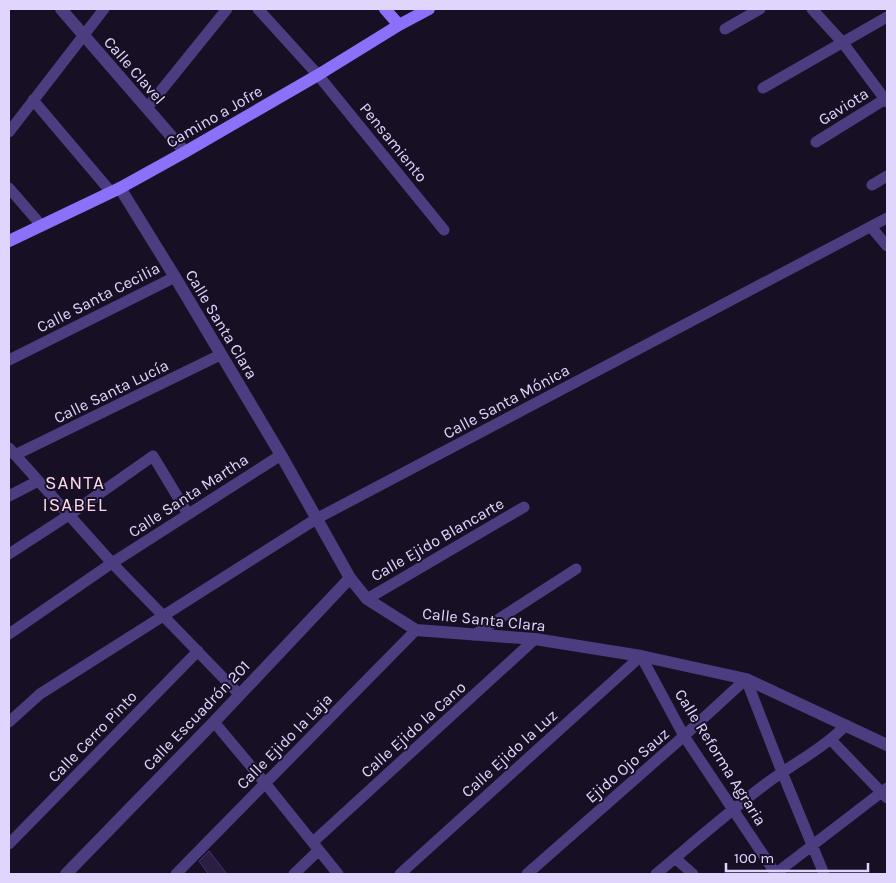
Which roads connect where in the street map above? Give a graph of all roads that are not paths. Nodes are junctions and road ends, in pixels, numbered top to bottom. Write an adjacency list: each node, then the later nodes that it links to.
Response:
1 (61, 9): 12 (street, Calle Clavel)
2 (104, 9): 12 (street)
3 (227, 9): 18 (street)
4 (258, 9): 14 (street, Pensamiento)
5 (385, 9): 10 (main road)
6 (429, 9): 10 (main road, Camino a Jofre)
7 (760, 9): 11 (street)
8 (812, 9): 13 (street)
9 (887, 17): 13 (street)
10 (399, 25): 14 (main road, Camino a Jofre)
11 (726, 29)
12 (83, 35): 17 (street); 18 (street, Calle Clavel)
13 (843, 43): 15 (street); 16 (street)
14 (318, 75): 21 (main road, Camino a Jofre); 29 (street, Pensamiento)
15 (763, 88)
16 (887, 99): 20 (street, Gaviota)
17 (33, 100): 19 (street); 25 (street)
18 (147, 108): 21 (street, Calle Clavel)
19 (9, 132)
20 (816, 142)
21 (185, 152): 25 (main road, Camino a Jofre)
22 (887, 176): 23 (street)
23 (872, 185)
24 (9, 188): 27 (street)
25 (115, 190): 27 (main road, Camino a Jofre); 32 (street, Calle Santa Clara)
26 (887, 218): 28 (street, Calle Santa Mónica)
27 (41, 225): 30 (main road, Camino a Jofre)
28 (871, 226): 31 (street); 42 (street, Calle Santa Mónica)
29 (444, 230)
30 (9, 241)
31 (887, 246)
32 (175, 276): 33 (street, Calle Santa Clara); 34 (street, Calle Santa Cecilia)
33 (220, 355): 35 (street, Calle Santa Lucía); 36 (street, Calle Santa Clara)
34 (9, 360)
35 (12, 452): 37 (street)
36 (281, 455): 40 (street, Calle Santa Martha); 42 (street, Calle Santa Clara)
37 (38, 481): 38 (street); 41 (street)
38 (9, 496)
39 (524, 507): 47 (street, Calle Ejido Blancarte)
40 (188, 514): 41 (street); 44 (street, Calle Santa Martha)
41 (69, 515): 43 (street); 44 (street)
42 (316, 519): 46 (street, Calle Santa Clara); 48 (street, Calle Santa Mónica)
43 (9, 554)
44 (112, 563): 48 (street); 50 (street, Calle Santa Martha)
45 (576, 569): 51 (street)
46 (350, 578): 47 (street, Calle Santa Clara); 56 (street, Calle Escuadrón 201)
47 (367, 599): 49 (street, Calle Santa Clara)
48 (164, 616): 53 (street); 57 (street, Calle Santa Mónica)
49 (416, 630): 51 (street, Calle Santa Clara); 64 (street, Calle Ejido la Laja)
50 (9, 634)
51 (474, 635): 52 (street, Calle Santa Clara)
52 (535, 639): 54 (street, Calle Santa Clara); 68 (street, Calle Ejido la Cano)
53 (198, 651): 56 (street); 67 (street, Calle Cerro Pinto)
54 (641, 656): 55 (street, Calle Santa Clara); 60 (street, Calle Reforma Agraria); 75 (street, Calle Ejido la Luz)
55 (746, 679): 59 (street, Calle Santa Clara); 60 (street, Ejido Ojo Sauz); 63 (street)
56 (239, 694): 58 (street, Calle Escuadrón 201)
57 (9, 722)
58 (214, 722): 64 (street); 71 (street, Calle Escuadrón 201)
59 (846, 725): 61 (street); 62 (street, Calle Santa Clara)
60 (684, 736): 66 (street, Calle Reforma Agraria); 76 (street, Ejido Ojo Sauz)
61 (831, 740): 63 (street); 65 (street)
62 (887, 745)
63 (782, 772): 66 (street); 69 (street)
64 (265, 783): 68 (street); 72 (street, Calle Ejido la Laja)
65 (885, 793): 69 (street)
66 (733, 808): 70 (street); 79 (street, Calle Reforma Agraria)
67 (9, 844)
68 (316, 846): 73 (street, Calle Ejido la Cano); 74 (street)
69 (812, 846): 79 (street); 80 (street)
70 (675, 858): 77 (street); 78 (street)
71 (66, 874)
72 (176, 874)
73 (294, 874)
74 (338, 874)
75 (400, 874)
76 (527, 874)
77 (656, 874)
78 (692, 874)
79 (776, 874)
80 (824, 874)

